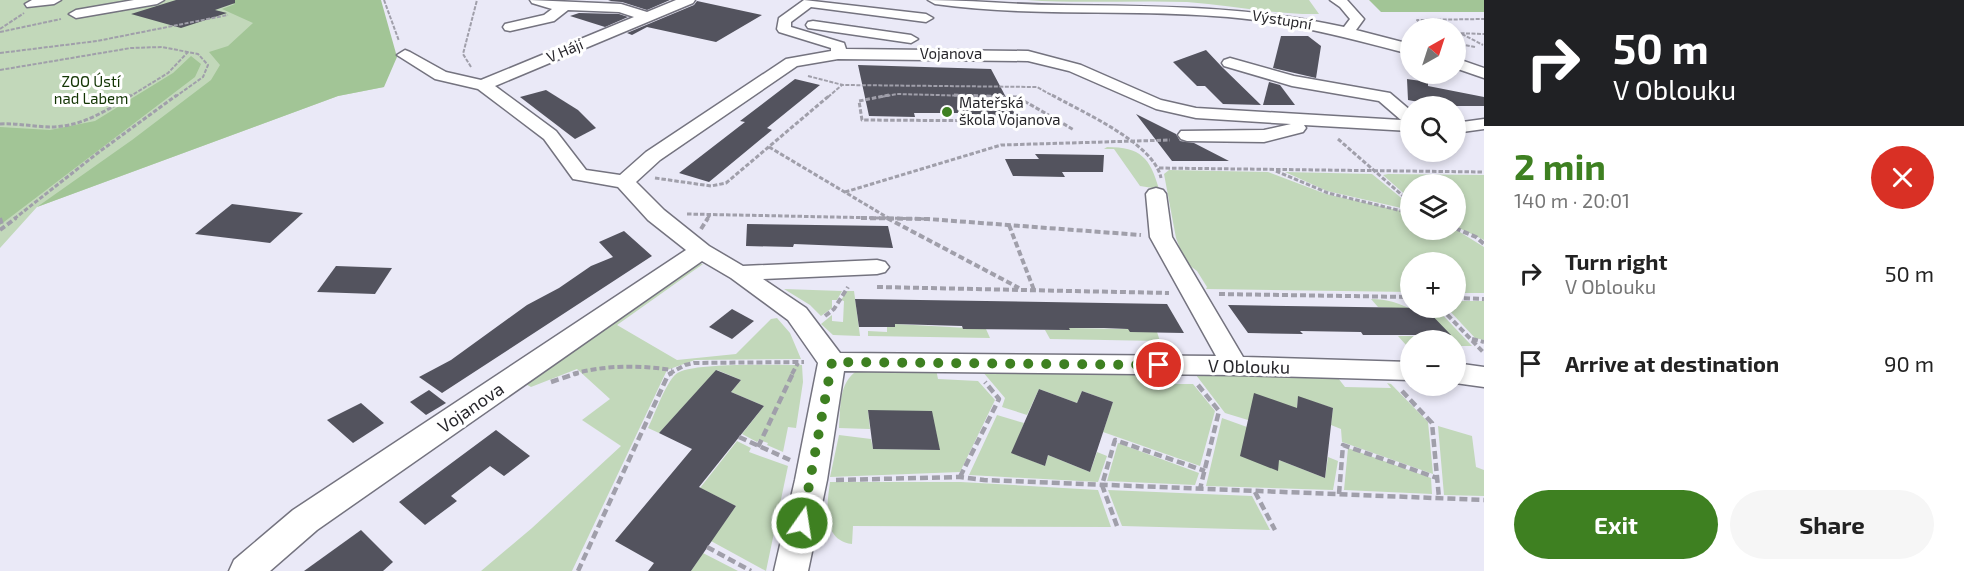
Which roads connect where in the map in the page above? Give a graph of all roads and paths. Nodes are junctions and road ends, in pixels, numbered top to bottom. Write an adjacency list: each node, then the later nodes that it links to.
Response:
1 (54, 0): 10 (street)
2 (107, 0): 12 (street)
3 (157, 0): 12 (street)
4 (384, 0): 32 (path)
5 (477, 0): 41 (path)
6 (537, 0): 11 (street)
7 (688, 0): 14 (street, V Háji)
8 (935, 0): 20 (street, Výstupní)
9 (1337, 0): 20 (street)
10 (32, 4): 19 (path)
11 (564, 6): 14 (street); 18 (street)
12 (76, 14): 19 (path)
13 (228, 15): 30 (path)
14 (647, 17): 41 (street, V Háji)
15 (790, 17): 15 (street); 31 (street)
16 (1466, 19): 17 (path)
17 (1484, 19)
18 (510, 27)
19 (0, 31)
20 (1347, 32): 26 (street, Výstupní)
21 (1466, 33): 22 (path)
22 (1484, 34)
23 (1466, 37): 25 (path)
24 (1466, 45): 27 (path)
25 (1483, 45): 27 (path)
26 (1400, 46)
27 (1475, 47): 28 (path)
28 (1468, 49)
29 (188, 52): 36 (path); 49 (path); 70 (path)
30 (0, 53)
31 (838, 54): 34 (street, Vojanova); 48 (street, Vojanova)
32 (405, 55): 41 (street)
33 (1230, 63): 45 (street)
34 (785, 66): 39 (path); 61 (street, Vojanova)
35 (1466, 67): 37 (street)
36 (0, 70)
37 (1484, 73)
38 (1384, 79): 45 (street)
39 (843, 84): 40 (path); 56 (path)
40 (893, 85): 42 (path); 43 (path)
41 (483, 86): 61 (street)
42 (972, 86): 44 (path); 55 (path)
43 (895, 95): 44 (path); 47 (path)
44 (977, 96): 47 (path)
45 (1384, 97): 46 (street)
46 (1400, 111)
47 (1052, 117): 53 (path)
48 (1319, 122): 51 (street, Vojanova); 54 (street); 59 (path)
49 (0, 124)
50 (1484, 124): 52 (street)
51 (1400, 126)
52 (1466, 126)
53 (1074, 130)
54 (1186, 135)
55 (1134, 143): 57 (path); 62 (path)
56 (769, 147): 61 (path); 62 (path)
57 (1159, 168): 58 (path); 64 (path)
58 (1273, 170): 59 (path); 65 (path)
59 (1375, 171): 60 (path); 63 (path)
60 (1484, 172)
61 (629, 178): 66 (street)
62 (845, 192): 68 (path)
63 (1400, 193)
64 (1156, 194): 72 (street)
65 (1400, 211)
66 (656, 215): 68 (path); 74 (street)
67 (0, 217): 70 (path)
68 (888, 218): 69 (path); 78 (path)
69 (1009, 225): 72 (path); 79 (path)
70 (1, 229)
71 (1466, 233): 73 (path)
72 (1161, 237): 94 (street)
73 (1484, 244)
74 (701, 251): 75 (street); 116 (street, Vojanova)
75 (739, 273): 76 (street); 86 (street)
76 (875, 277): 78 (path)
77 (837, 286): 86 (path)
78 (1021, 290): 79 (path)
79 (1034, 290): 80 (path)
80 (1181, 294)
81 (1210, 294): 82 (path)
82 (1400, 297)
83 (1466, 298): 84 (path)
84 (1484, 299)
85 (1451, 318): 87 (path)
86 (805, 325): 91 (street)
87 (1471, 339): 88 (path); 89 (path)
88 (1484, 342)
89 (1484, 353)
90 (798, 362): 91 (path); 95 (path); 102 (path)
91 (832, 362): 92 (street, V Oblouku); 104 (street)
92 (969, 363): 93 (street, V Oblouku); 105 (path)
93 (1183, 365): 94 (street, V Oblouku); 103 (path)
94 (1235, 366): 96 (street, V Oblouku)
95 (673, 370): 100 (path); 117 (path)
96 (1383, 370): 97 (street, V Oblouku); 106 (path)
97 (1400, 371)
98 (1466, 375): 99 (street)
99 (1484, 377)
100 (548, 383)
101 (740, 437): 102 (path)
102 (758, 447): 104 (path)
103 (1205, 471): 107 (path); 108 (path)
104 (812, 473): 105 (path); 119 (street)
105 (960, 477): 107 (path)
106 (1437, 478): 110 (path); 111 (path)
107 (1102, 485): 108 (path); 113 (path)
108 (1200, 489): 109 (path)
109 (1255, 491): 110 (path); 114 (path)
110 (1339, 494): 111 (path)
111 (1439, 498): 112 (path)
112 (1484, 500)
113 (1117, 526)
114 (1275, 530)
115 (707, 547): 118 (path)
116 (246, 571)
117 (578, 571)
118 (751, 571)
119 (791, 571)

